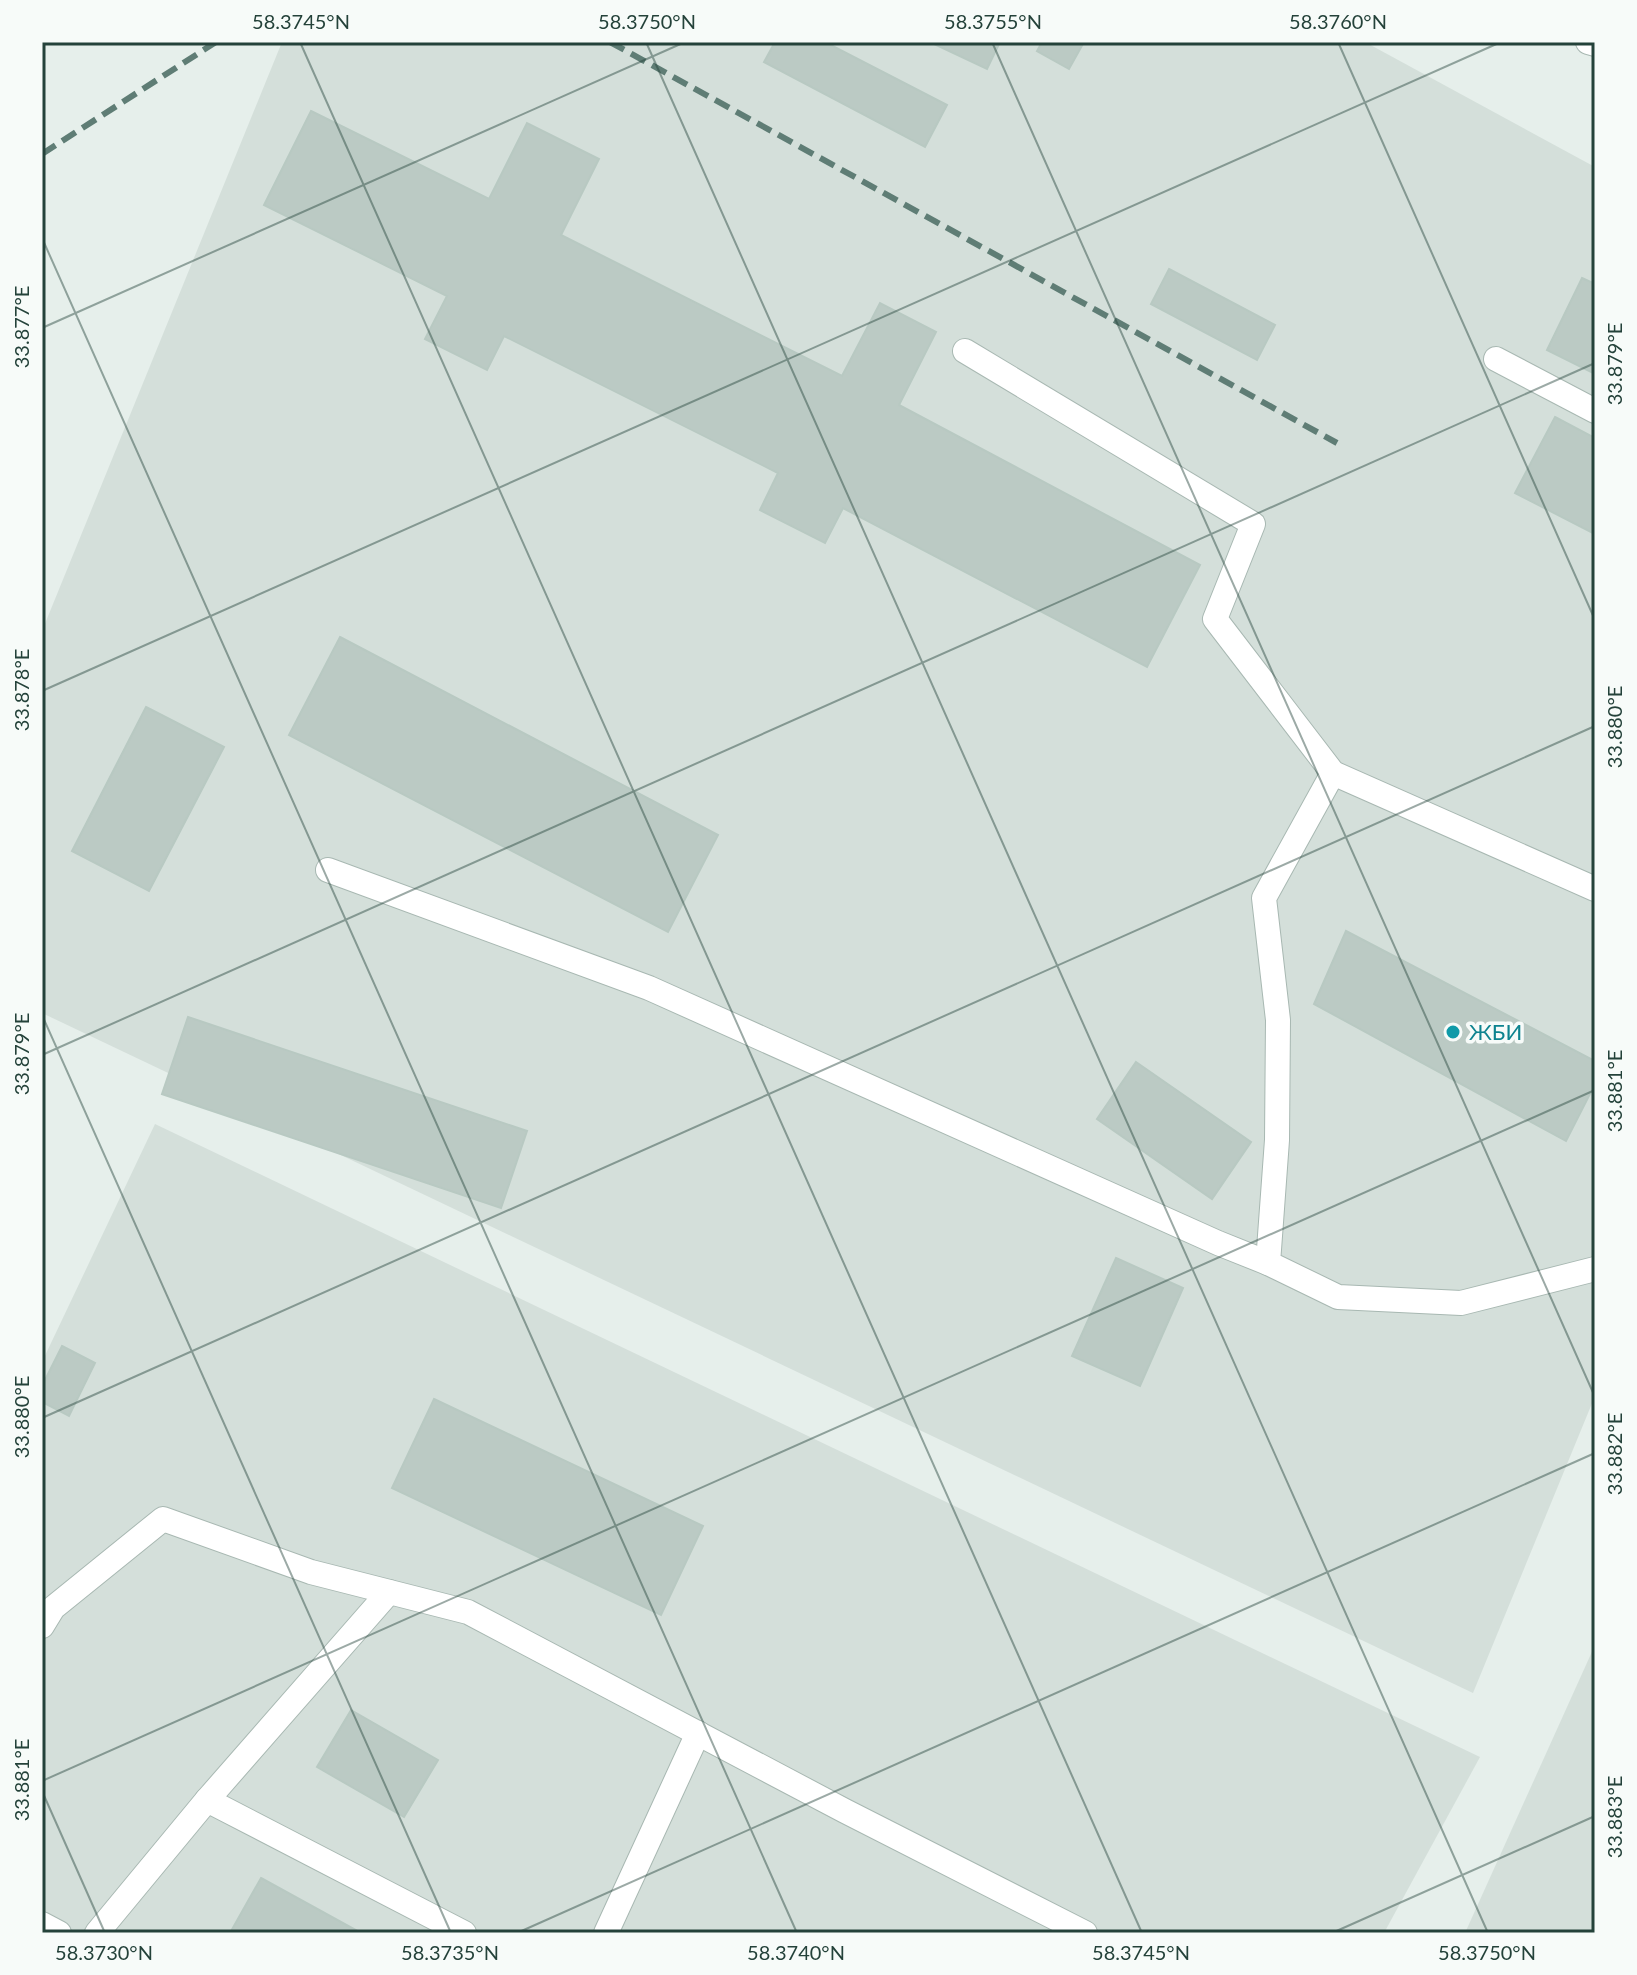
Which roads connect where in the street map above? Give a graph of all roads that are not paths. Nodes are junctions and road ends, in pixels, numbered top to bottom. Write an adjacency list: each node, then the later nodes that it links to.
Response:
1 (1588, 42): 2 (street)
2 (1595, 44)
3 (965, 351): 6 (street)
4 (1496, 359): 5 (street)
5 (1595, 411)
6 (1333, 773): 8 (street); 9 (street)
7 (328, 870): 9 (street)
8 (1595, 889)
9 (1268, 1263): 10 (street)
10 (1595, 1269)
11 (389, 1592): 12 (street); 13 (street); 14 (street)
12 (42, 1626)
13 (698, 1733): 19 (street); 20 (street)
14 (207, 1800): 17 (street); 18 (street)
15 (42, 1924): 16 (street)
16 (59, 1933)
17 (97, 1933)
18 (464, 1933)
19 (606, 1933)
20 (1085, 1933)

